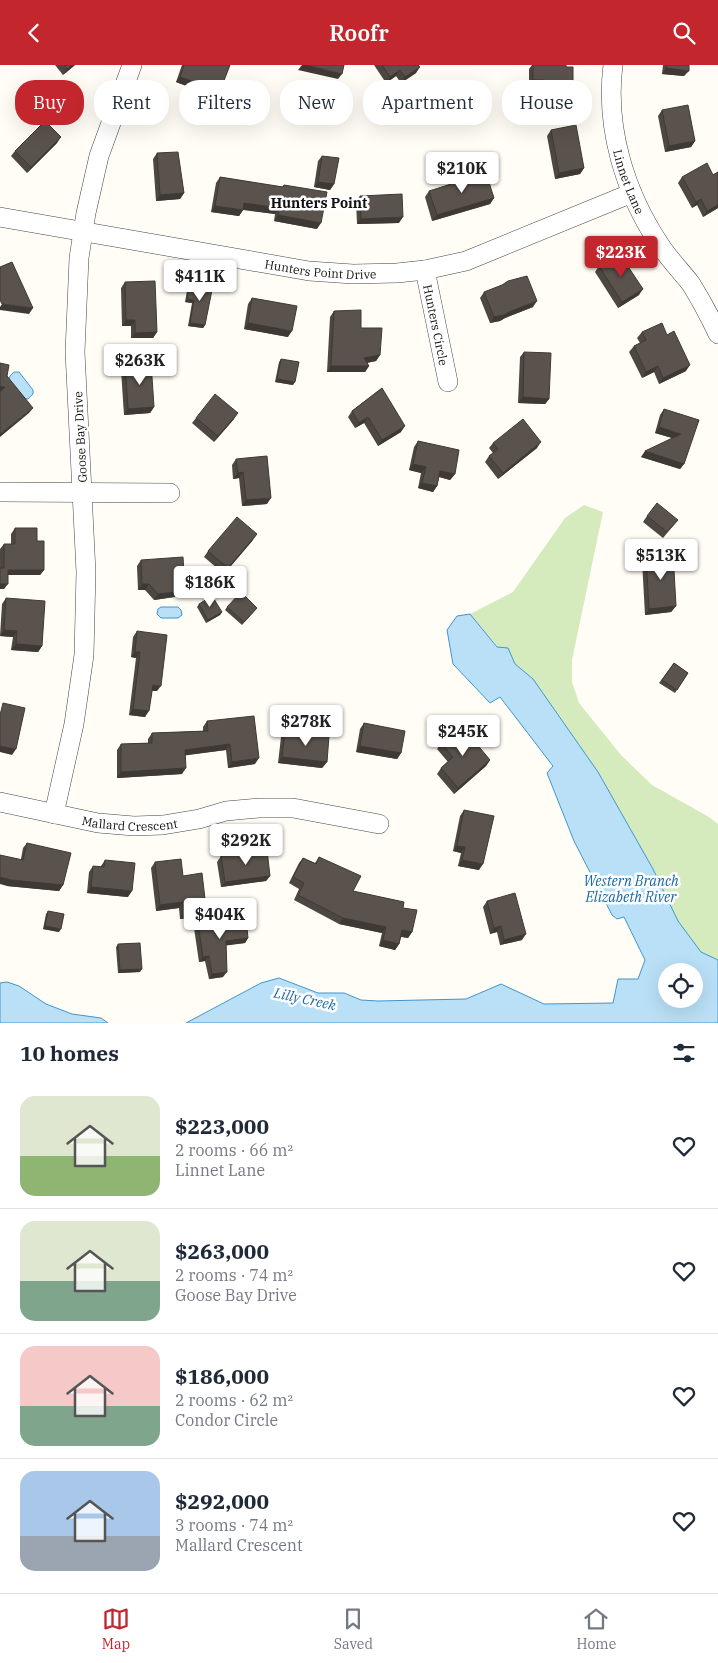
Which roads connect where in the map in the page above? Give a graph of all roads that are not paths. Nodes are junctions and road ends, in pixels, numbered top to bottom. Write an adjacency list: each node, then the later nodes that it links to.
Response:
1 (132, 65): 5 (street, Goose Bay Drive)
2 (613, 65): 3 (street, Linnet Lane)
3 (632, 193): 6 (street, Hunters Point Drive); 7 (street, Linnet Lane)
4 (0, 217): 5 (street, Hunters Point Drive)
5 (83, 230): 6 (street, Hunters Point Drive); 10 (street, Goose Bay Drive)
6 (425, 270): 8 (street, Hunters Circle)
7 (718, 334)
8 (448, 382)
9 (0, 492): 10 (street)
10 (83, 493): 11 (street); 13 (street, Goose Bay Drive)
11 (170, 493)
12 (0, 802): 13 (street, Mallard Crescent)
13 (54, 814): 14 (street, Mallard Crescent)
14 (379, 823)

